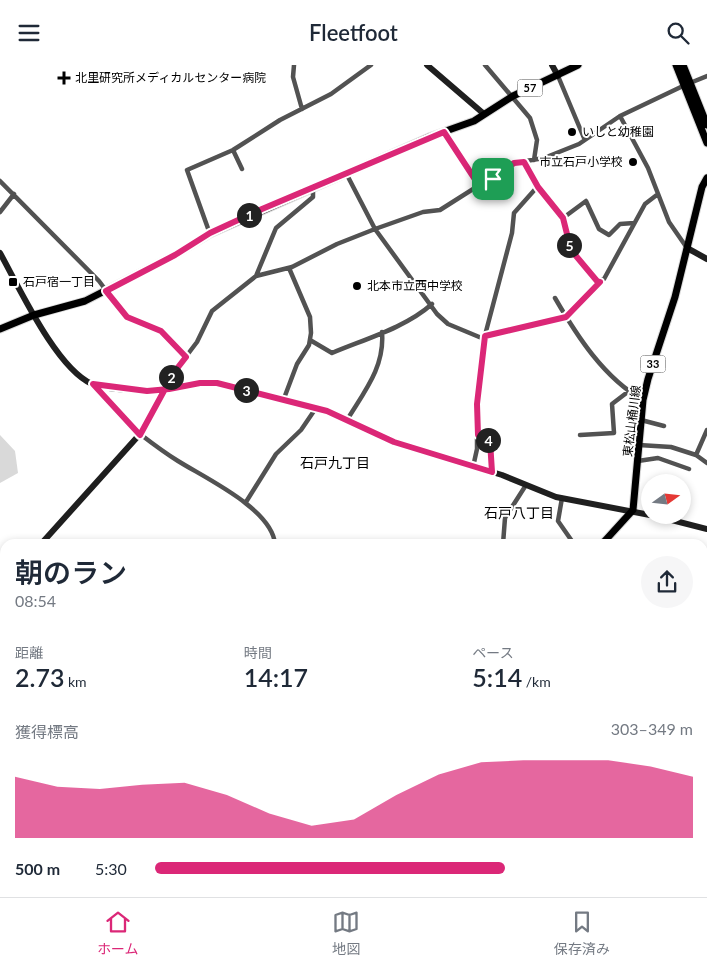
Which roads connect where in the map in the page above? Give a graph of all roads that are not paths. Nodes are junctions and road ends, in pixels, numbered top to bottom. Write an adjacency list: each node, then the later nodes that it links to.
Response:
1 (294, 65): 13 (street)
2 (371, 65): 13 (street)
3 (427, 65): 14 (street)
4 (485, 65): 12 (street)
5 (552, 65): 9 (street)
6 (578, 65): 9 (main road, 57)
7 (676, 65): 11 (main road)
8 (683, 65): 11 (main road)
9 (558, 75): 12 (main road, 57); 18 (street)
10 (707, 76): 11 (street)
11 (686, 84): 15 (street); 16 (main road); 19 (main road)
12 (513, 97): 14 (main road, 57); 21 (street)
13 (302, 109): 20 (street)
14 (484, 114): 17 (main road, 57)
15 (620, 116): 18 (street); 30 (street)
16 (707, 125)
17 (444, 132): 24 (main road, 57); 28 (street)
18 (584, 138): 21 (street)
19 (707, 143)
20 (233, 150): 23 (street); 36 (street)
21 (534, 160): 22 (street)
22 (524, 162): 28 (street); 29 (street)
23 (242, 169)
24 (346, 173): 27 (main road, 57); 35 (street)
25 (707, 178): 37 (main road, 東松山桶川線 / 33)
26 (0, 181): 31 (street)
27 (313, 187): 36 (main road, 57); 41 (street)
28 (480, 187): 35 (street)
29 (538, 187): 33 (street); 50 (street)
30 (658, 193): 34 (street); 37 (street)
31 (14, 194): 32 (street); 43 (street)
32 (0, 212)
33 (563, 218): 34 (street); 42 (street)
34 (634, 223): 42 (street)
35 (375, 229): 40 (street); 45 (street)
36 (210, 233): 43 (main road, 57)
37 (688, 247): 39 (street); 56 (main road, 東松山桶川線 / 33)
38 (0, 253): 46 (street)
39 (707, 259)
40 (289, 268): 41 (street); 51 (street)
41 (256, 277): 52 (street)
42 (600, 282): 47 (street)
43 (106, 291): 46 (main road, 57); 52 (street)
44 (555, 298): 47 (street)
45 (432, 304): 49 (street); 50 (street)
46 (34, 315): 48 (main road, 57); 53 (street)
47 (566, 317): 50 (street); 55 (street)
48 (0, 329)
49 (382, 332): 51 (street); 60 (street)
50 (485, 338): 64 (street)
51 (310, 340): 57 (street)
52 (186, 357): 54 (street)
53 (93, 384): 54 (street); 63 (street)
54 (167, 389): 57 (street); 63 (street)
55 (629, 391): 56 (street); 65 (street)
56 (643, 400): 59 (main road, 東松山桶川線 / 33)
57 (283, 401): 58 (street)
58 (316, 408): 60 (street); 75 (street)
59 (641, 419): 61 (street); 66 (main road, 東松山桶川線 / 33)
60 (347, 420): 70 (street)
61 (664, 426)
62 (707, 430): 67 (street)
63 (140, 435): 75 (street); 80 (street)
64 (478, 435): 70 (street); 72 (street)
65 (580, 435)
66 (639, 445): 67 (street); 68 (main road, 東松山桶川線 / 33)
67 (696, 455): 69 (street)
68 (638, 461): 71 (street); 76 (main road, 東松山桶川線 / 33)
69 (707, 463)
70 (473, 467): 72 (street)
71 (689, 469)
72 (492, 472): 73 (street)
73 (526, 485): 74 (street); 82 (street)
74 (562, 498): 76 (street); 83 (street)
75 (246, 502): 81 (street)
76 (633, 510): 77 (street); 84 (main road)
77 (641, 512)
78 (687, 524): 79 (street)
79 (707, 529)
80 (46, 539)
81 (274, 539)
82 (503, 539)
83 (571, 539)
84 (607, 539)

